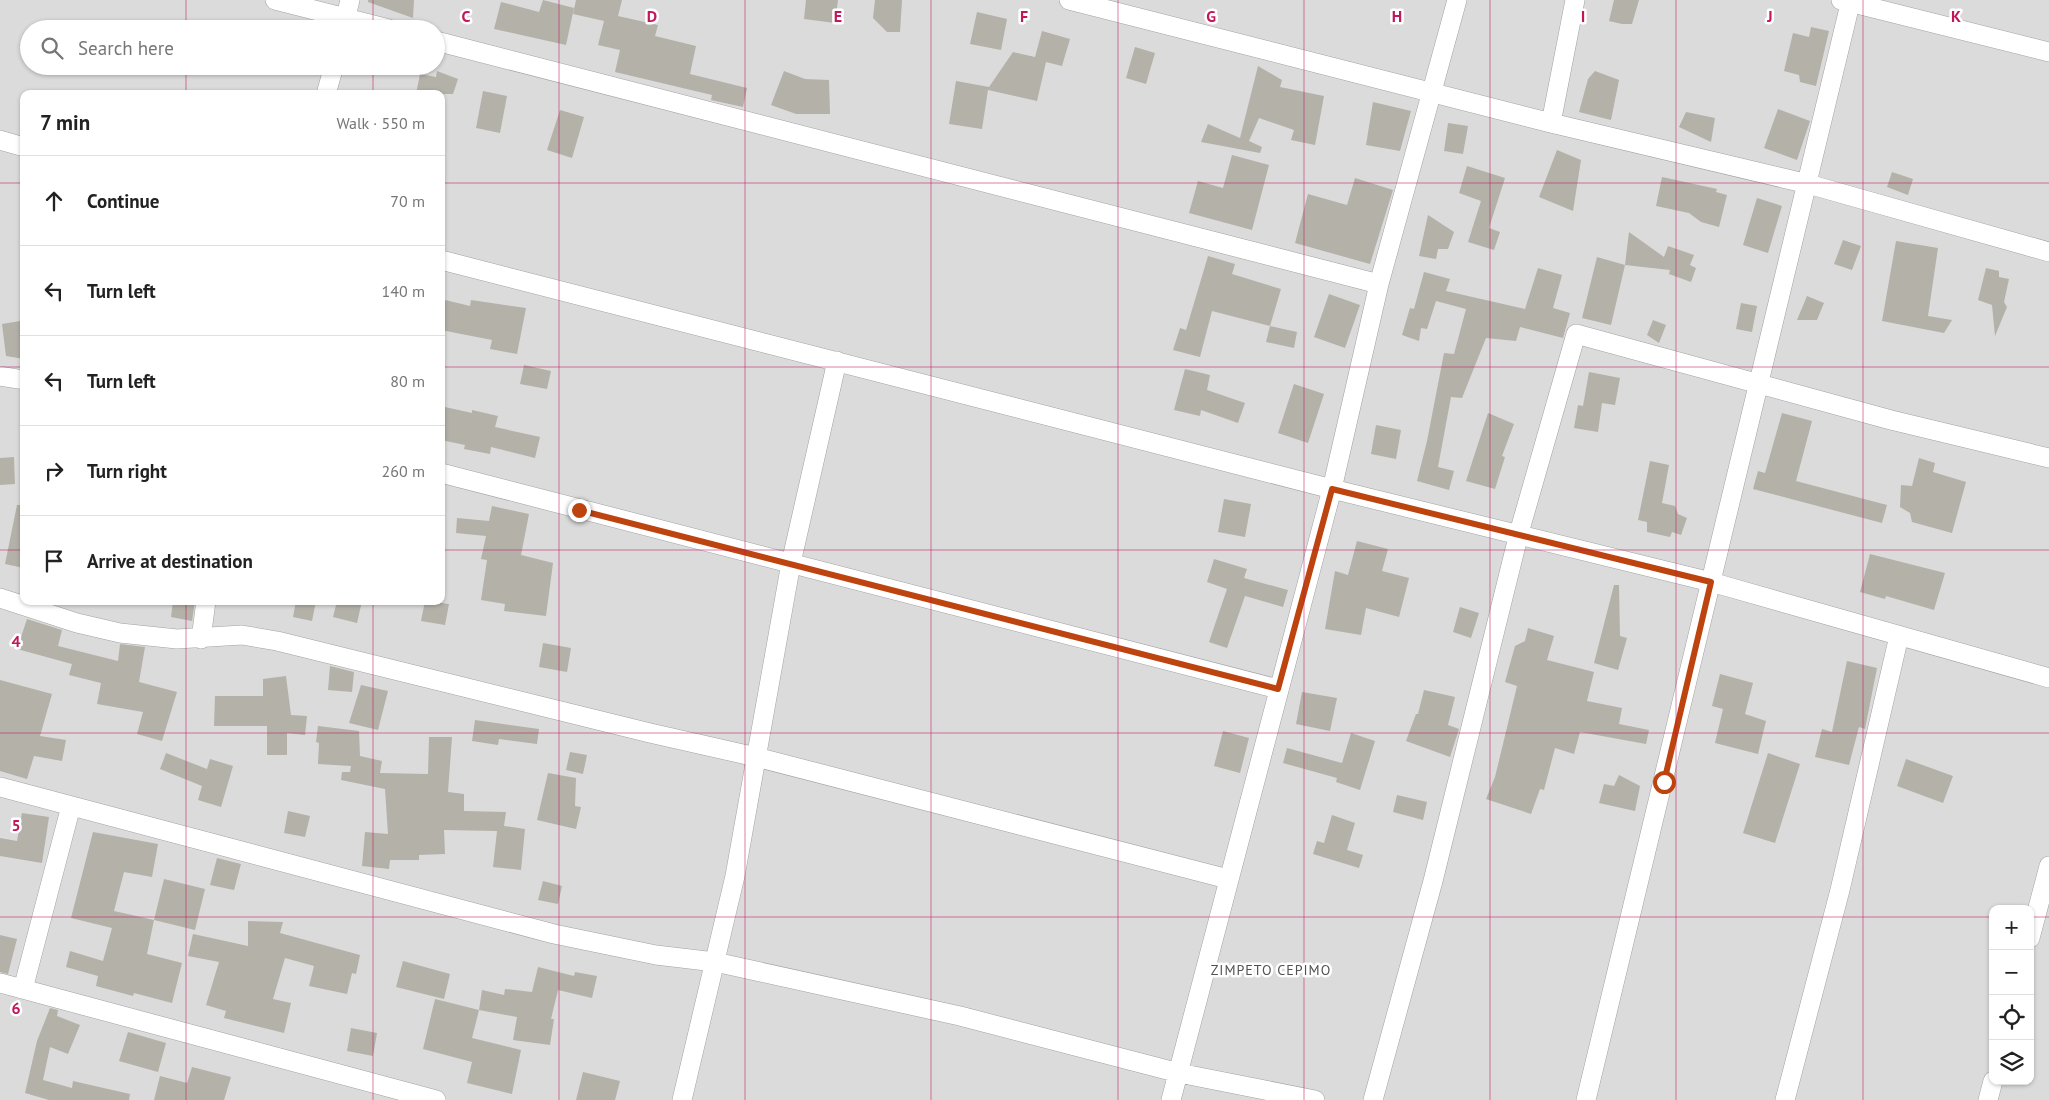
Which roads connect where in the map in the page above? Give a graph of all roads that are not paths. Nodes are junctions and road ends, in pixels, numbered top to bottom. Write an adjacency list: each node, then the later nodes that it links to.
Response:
1 (275, 0): 6 (street)
2 (1069, 0): 12 (street)
3 (1457, 0): 12 (street)
4 (1575, 0): 13 (street)
5 (1847, 1): 9 (street); 16 (street)
6 (347, 15): 7 (street)
7 (362, 20)
8 (445, 43): 19 (street)
9 (2049, 52)
10 (331, 75): 11 (street)
11 (327, 90)
12 (1433, 91): 13 (street); 19 (street)
13 (1552, 123): 16 (street)
14 (0, 140): 15 (street)
15 (20, 146)
16 (1808, 184): 17 (street); 23 (street)
17 (2049, 252)
18 (445, 261): 20 (street)
19 (1379, 284): 26 (street)
20 (837, 361): 26 (street); 28 (street)
21 (0, 376): 22 (street)
22 (20, 379)
23 (1760, 384): 24 (street); 27 (street); 29 (street)
24 (2049, 458)
25 (445, 475): 28 (street)
26 (1332, 489): 27 (street); 37 (street)
27 (1519, 533): 29 (street); 53 (street)
28 (791, 563): 37 (street); 38 (street)
29 (1711, 582): 34 (street); 54 (street)
30 (0, 598): 31 (street)
31 (20, 604)
32 (22, 605): 35 (street)
33 (205, 605): 35 (street)
34 (1899, 636): 36 (street); 55 (street)
35 (201, 639): 38 (street)
36 (2049, 678)
37 (1278, 689): 42 (street)
38 (756, 757): 42 (street); 44 (street)
39 (0, 787): 40 (street)
40 (71, 806): 44 (street); 46 (street)
41 (2049, 866): 43 (street)
42 (1228, 879): 47 (street)
43 (2034, 923)
44 (715, 962): 47 (street); 50 (street)
45 (0, 983): 46 (street)
46 (24, 989): 49 (street)
47 (1179, 1073): 51 (street); 52 (street)
48 (1992, 1085): 56 (street)
49 (436, 1100)
50 (682, 1100)
51 (1171, 1100)
52 (1315, 1100)
53 (1373, 1100)
54 (1586, 1100)
55 (1786, 1100)
56 (1988, 1100)

